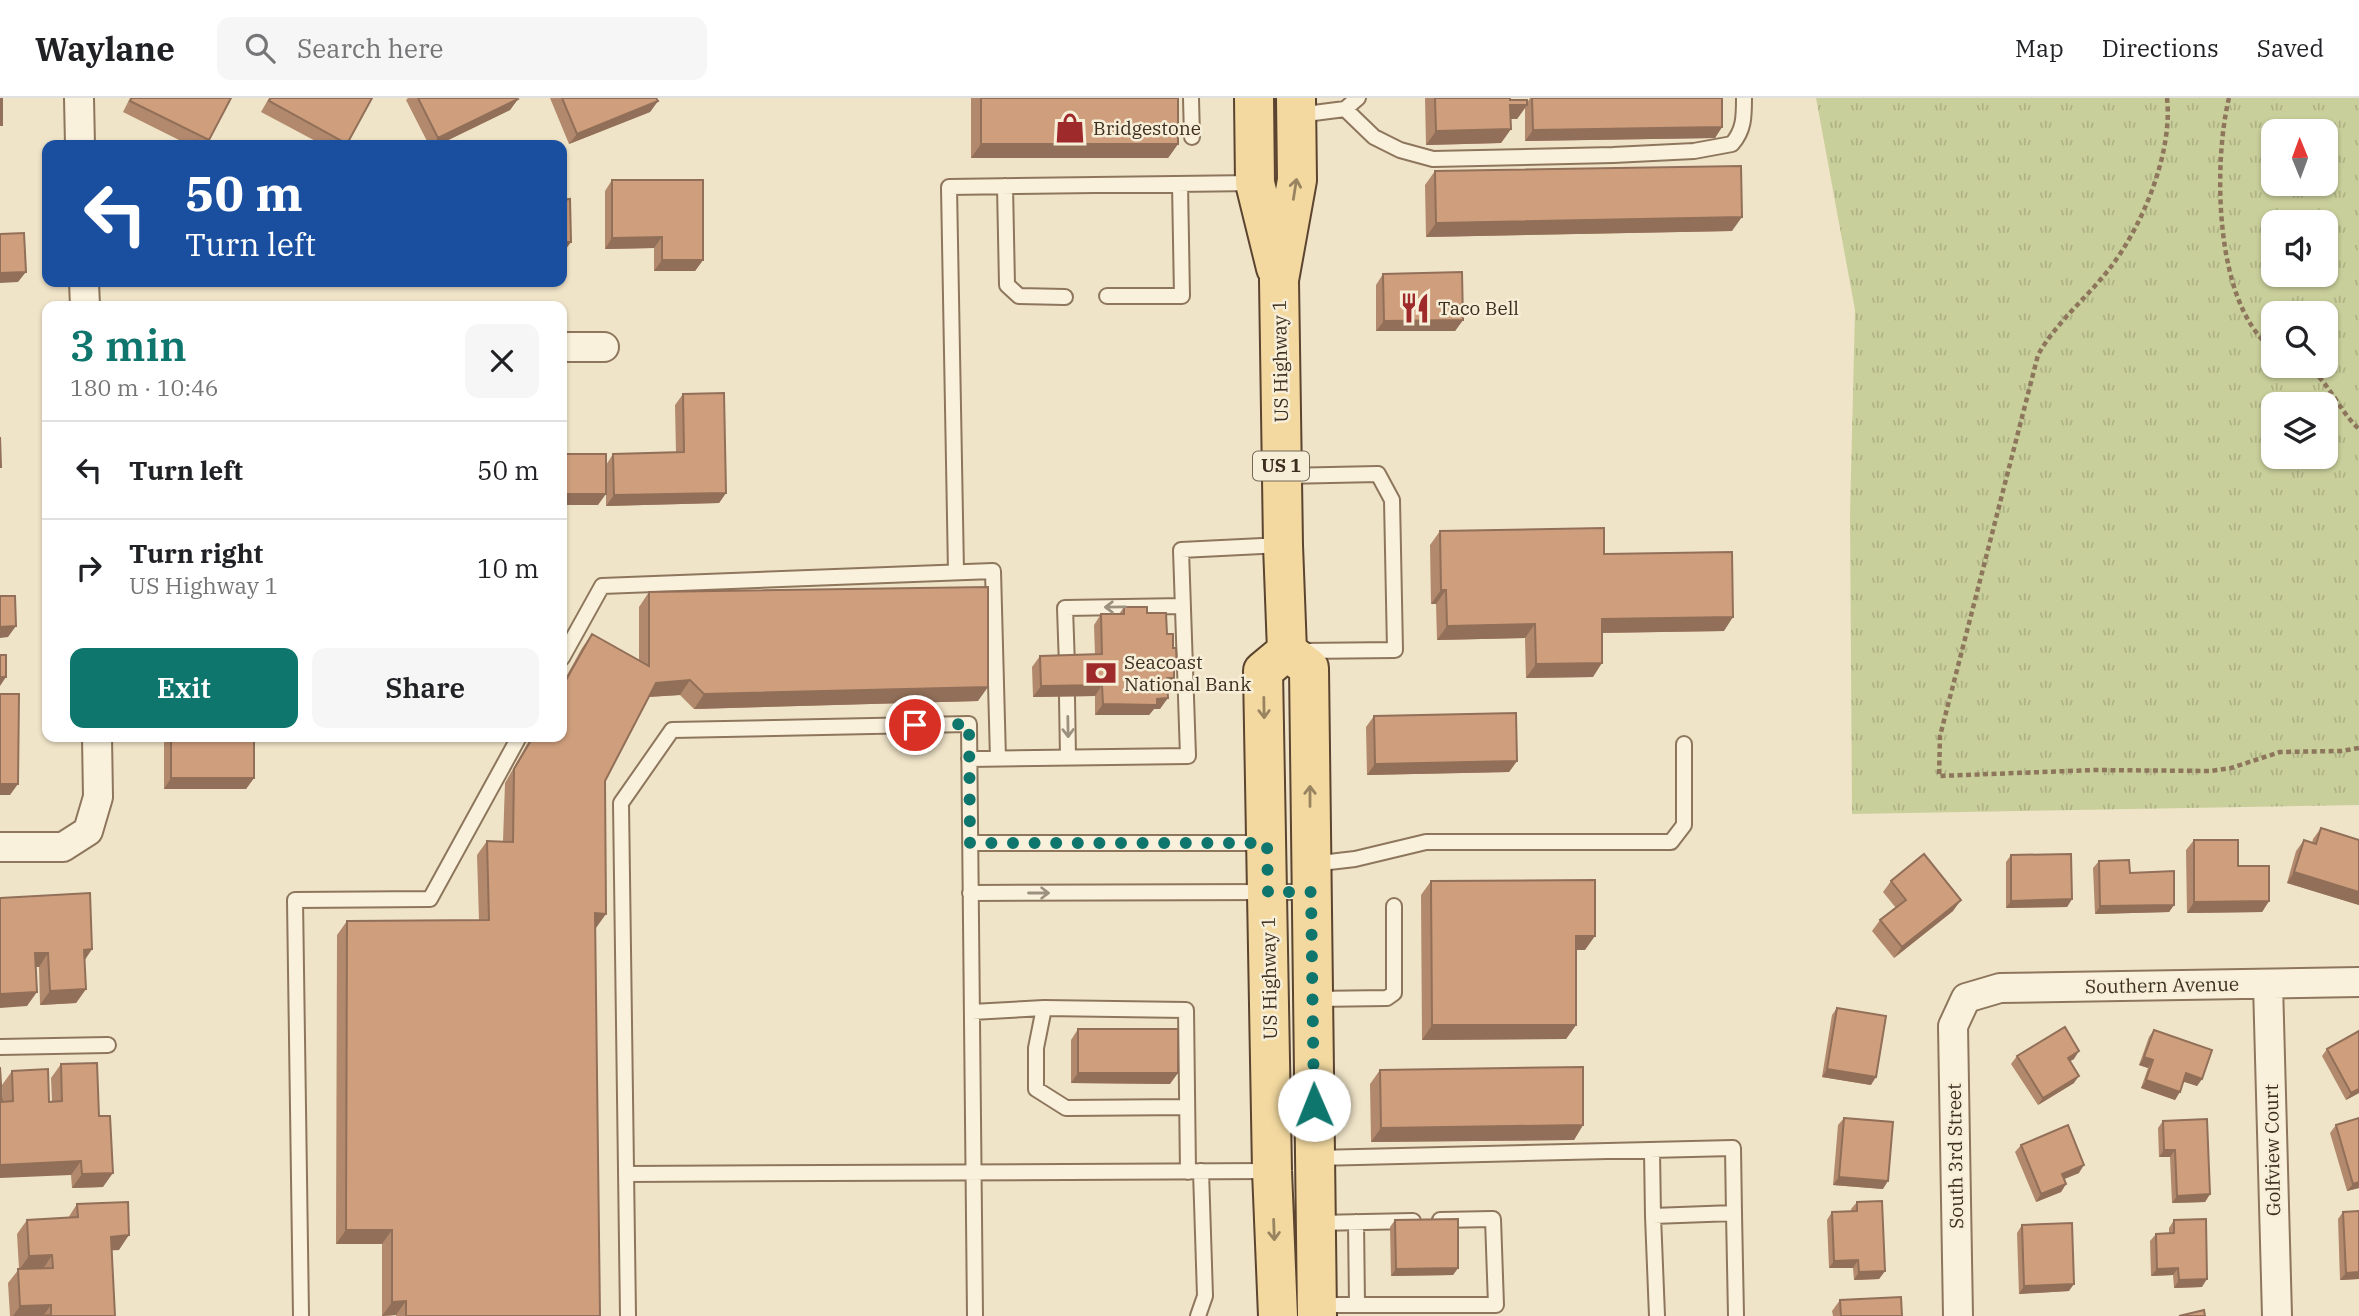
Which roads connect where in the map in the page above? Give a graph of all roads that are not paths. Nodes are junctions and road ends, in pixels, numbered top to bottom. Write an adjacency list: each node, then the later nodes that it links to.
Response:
1 (79, 98): 9 (street)
2 (1191, 98): 8 (lane)
3 (1254, 98): 10 (main road, US Highway 1 / US 1)
4 (1359, 98): 7 (lane)
5 (1744, 98): 7 (lane)
6 (1296, 106): 7 (lane); 13 (main road, US Highway 1 / US 1, one-way to 6)
7 (1345, 109)
8 (1192, 137)
9 (80, 140)
10 (1255, 183): 11 (lane); 13 (main road, US Highway 1 / US 1)
11 (1180, 184): 12 (lane); 14 (lane)
12 (1005, 186): 15 (lane); 20 (lane)
13 (1279, 280): 18 (main road, US Highway 1 / US 1)
14 (1107, 296)
15 (1065, 297)
16 (604, 347): 17 (street)
17 (567, 348)
18 (1282, 476): 19 (main road, US Highway 1 / US 1); 23 (lane)
19 (1283, 545): 21 (lane); 23 (main road, US Highway 1 / US 1)
20 (956, 572): 22 (lane); 30 (lane)
21 (1183, 606): 24 (lane, one-way to 24); 29 (lane)
22 (567, 649)
23 (1287, 651): 33 (main road, US Highway 1, one-way to 33); 35 (main road, one-way to 23)
24 (1066, 666)
25 (1067, 697): 29 (lane, one-way to 29)
26 (97, 742): 34 (street)
27 (516, 742): 60 (lane)
28 (1684, 744): 35 (lane)
29 (1068, 758): 30 (lane)
30 (998, 759): 31 (lane)
31 (969, 760): 32 (lane); 53 (lane)
32 (970, 843): 33 (lane); 37 (lane)
33 (1267, 843): 36 (main road, US Highway 1)
34 (0, 847)
35 (1310, 878): 36 (lane); 42 (main road)
36 (1268, 892): 37 (lane, one-way to 36); 51 (main road, US Highway 1)
37 (970, 893): 44 (lane)
38 (1394, 906): 42 (lane)
39 (2359, 982): 40 (street, Southern Avenue)
40 (2268, 984): 41 (street, Southern Avenue); 68 (street, Golfview Court)
41 (1966, 998): 67 (street, South 3rd Street)
42 (1312, 999): 49 (main road)
43 (1044, 1009): 44 (lane); 47 (lane); 47 (lane)
44 (972, 1012): 52 (lane)
45 (108, 1045): 46 (lane)
46 (0, 1047)
47 (1187, 1107): 50 (lane)
48 (1652, 1150): 49 (lane); 54 (lane); 55 (lane)
49 (1315, 1158): 57 (main road)
50 (1195, 1171): 51 (lane); 52 (lane); 63 (lane)
51 (1272, 1171): 64 (main road, US Highway 1, one-way to 64)
52 (974, 1172): 53 (lane); 62 (lane)
53 (626, 1174): 61 (lane)
54 (1734, 1213): 55 (lane); 66 (lane)
55 (1653, 1216): 65 (lane)
56 (1356, 1222): 57 (lane); 58 (lane); 58 (lane)
57 (1316, 1223): 59 (main road)
58 (1357, 1304): 59 (lane)
59 (1317, 1311)
60 (302, 1316)
61 (628, 1316)
62 (975, 1316)
63 (1198, 1316)
64 (1278, 1316)
65 (1657, 1316)
66 (1736, 1316)
67 (1958, 1316)
68 (2277, 1316)

